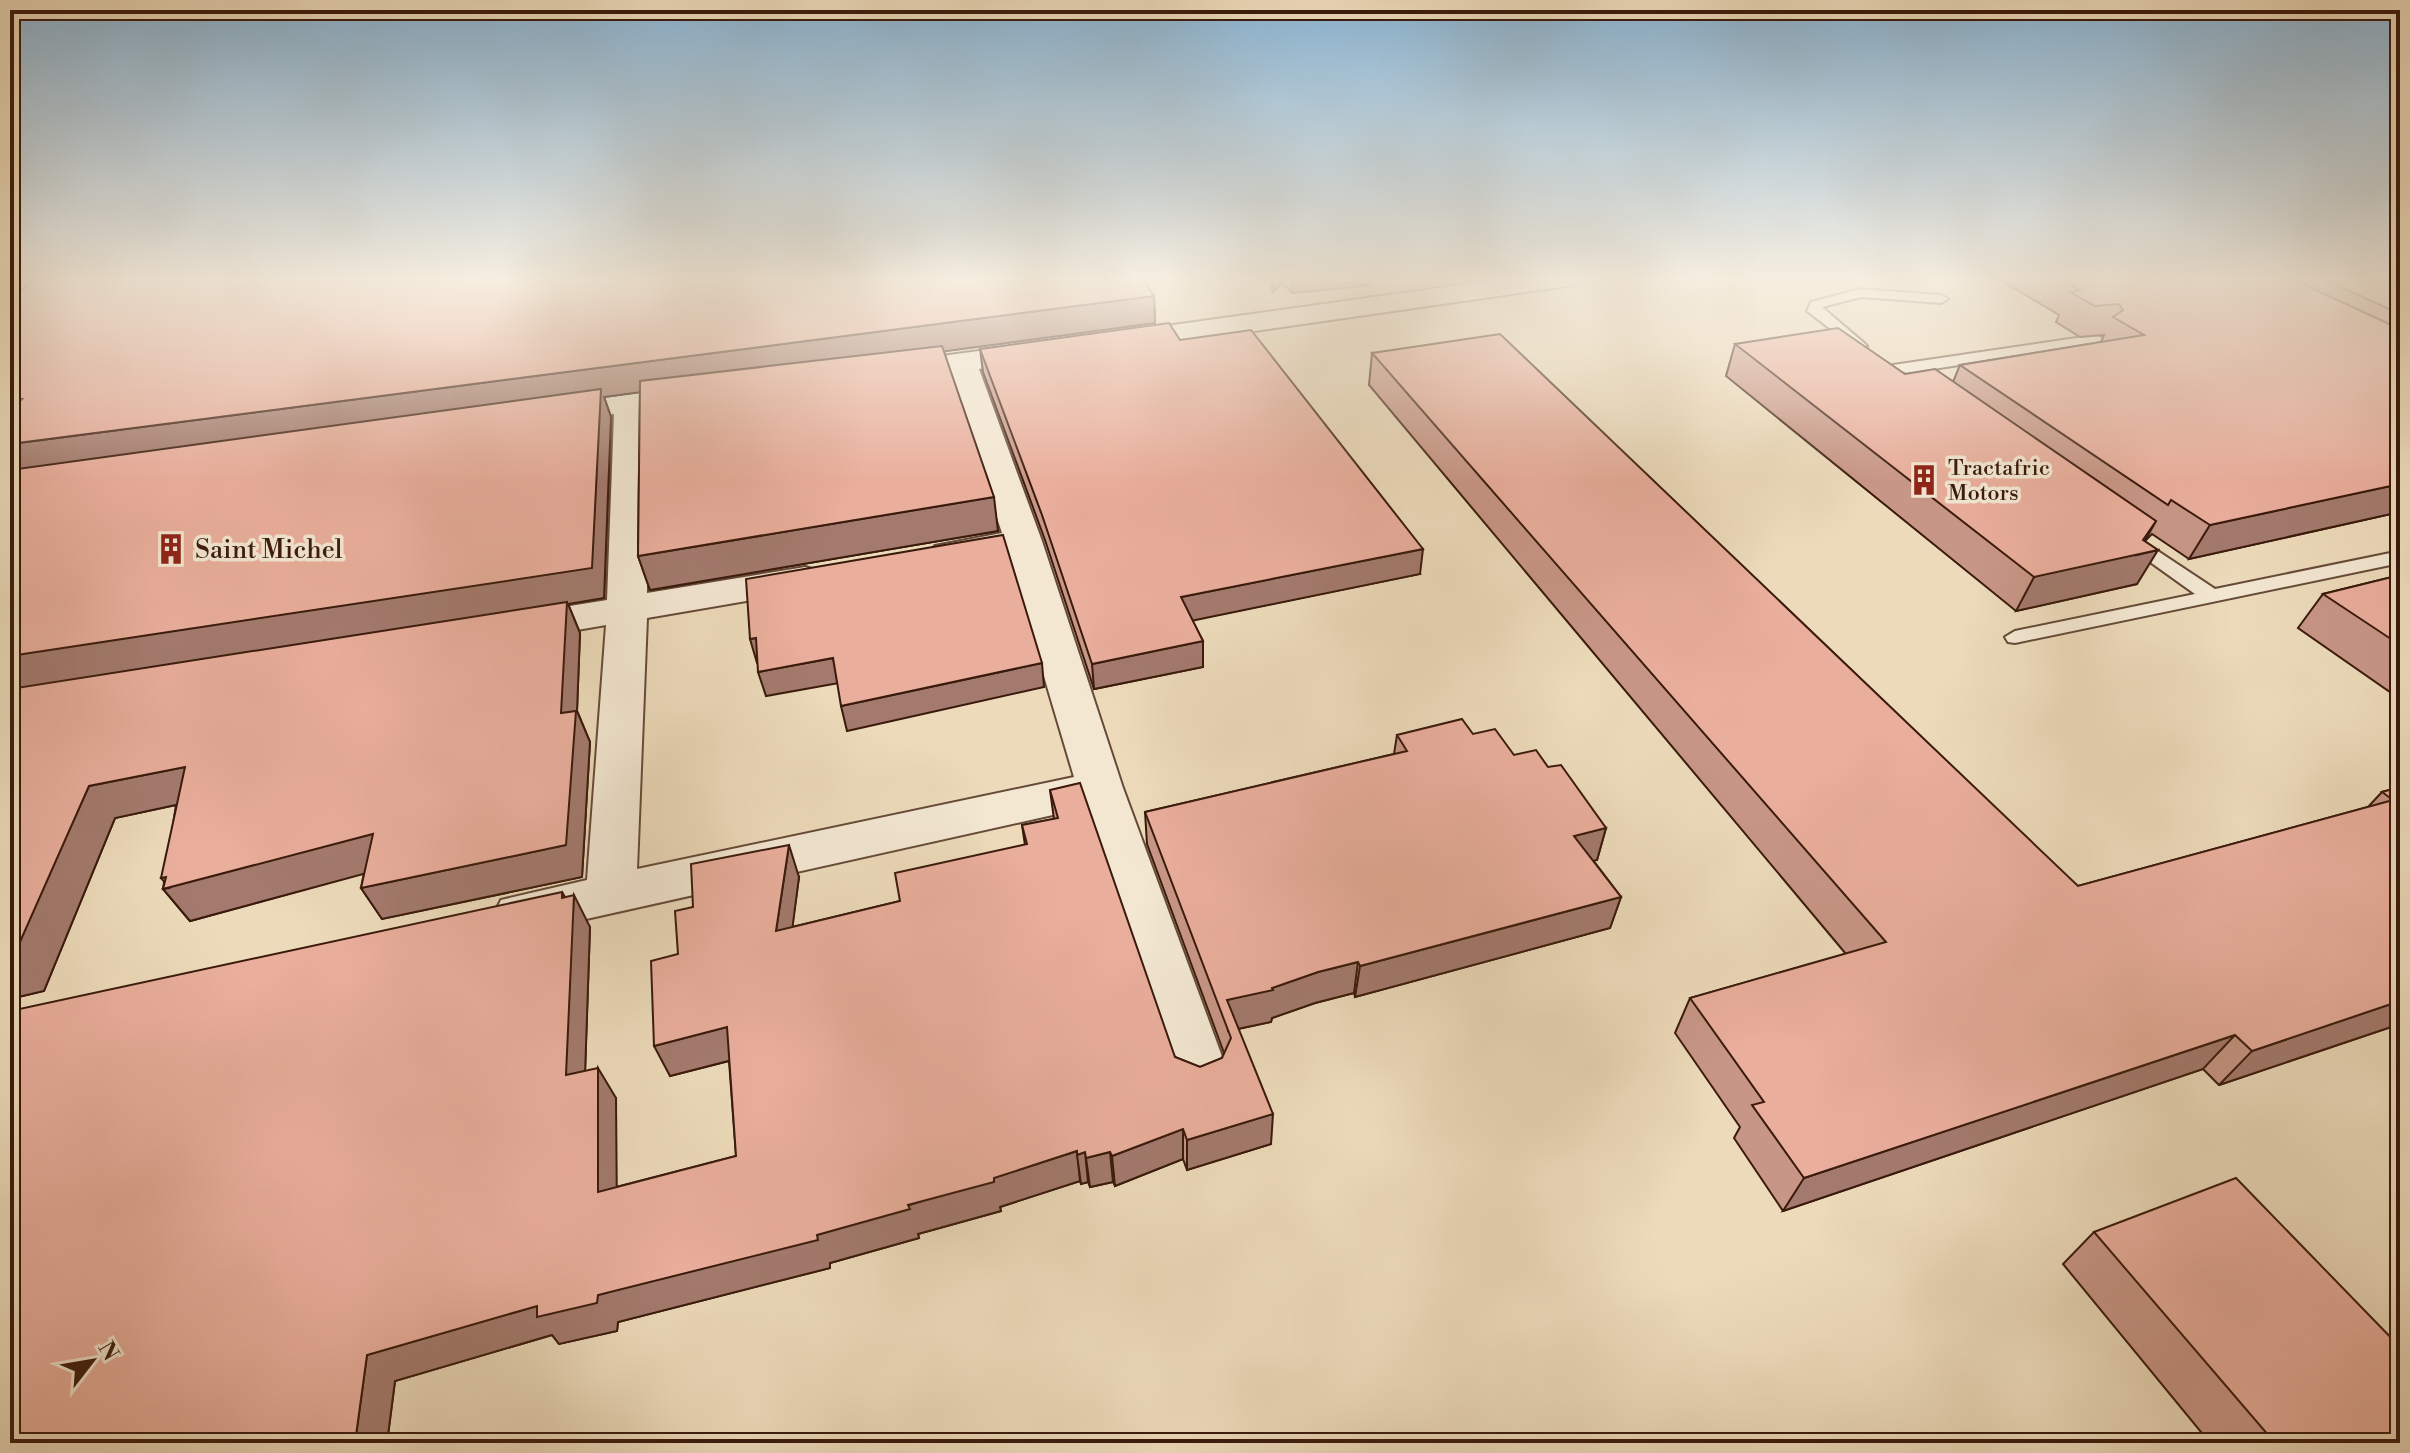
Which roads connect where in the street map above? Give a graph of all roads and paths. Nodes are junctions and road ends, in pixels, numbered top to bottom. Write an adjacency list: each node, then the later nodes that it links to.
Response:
1 (1086, 346): 5 (street)
2 (1860, 346): 4 (lane)
3 (2037, 346): 4 (lane)
4 (1881, 361): 8 (lane)
5 (961, 363): 6 (street); 12 (street)
6 (867, 374)
7 (725, 391): 9 (street)
8 (1931, 397)
9 (631, 402): 10 (street); 17 (street)
10 (522, 417)
11 (2122, 533): 16 (lane)
12 (1023, 541): 14 (street); 20 (street)
13 (2400, 557): 16 (lane)
14 (917, 560)
15 (841, 573): 17 (street)
16 (2211, 596): 19 (lane)
17 (627, 610): 18 (street); 21 (street)
18 (473, 635)
19 (2015, 637)
20 (1100, 788): 21 (street); 23 (street)
21 (611, 894): 22 (street)
22 (472, 924)
23 (1199, 1070)

